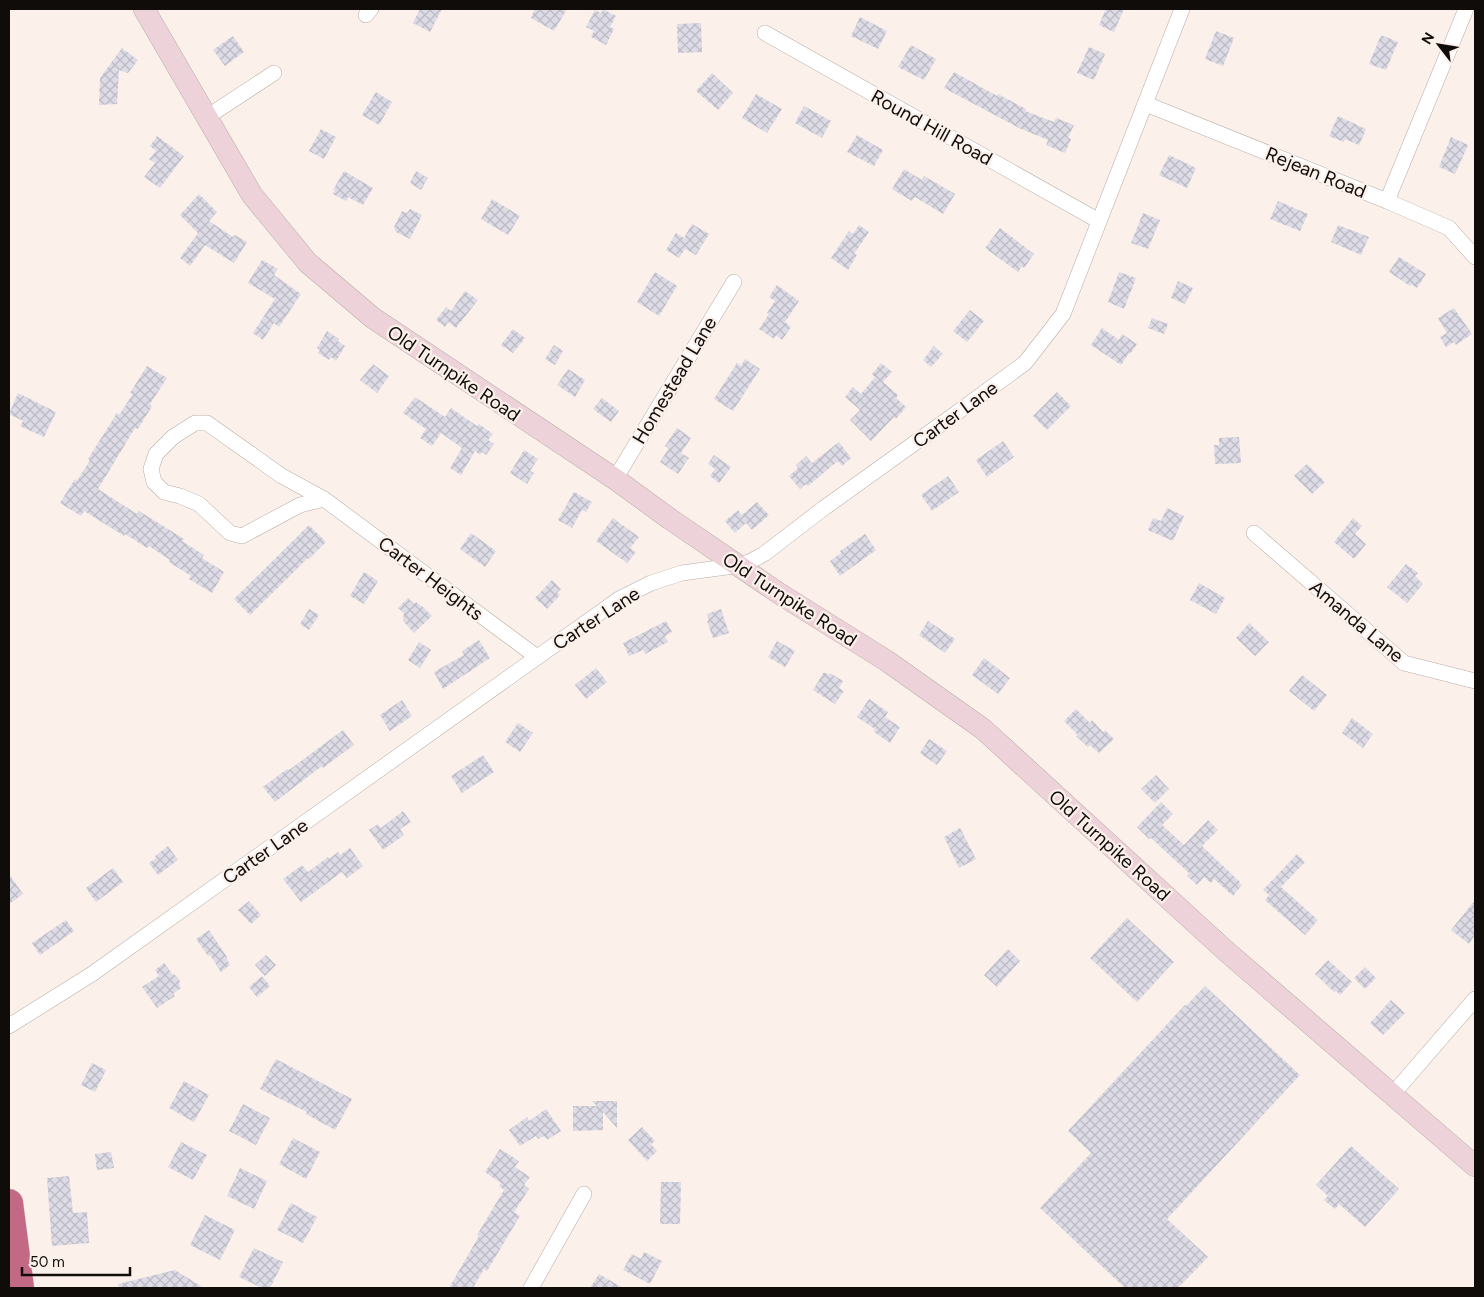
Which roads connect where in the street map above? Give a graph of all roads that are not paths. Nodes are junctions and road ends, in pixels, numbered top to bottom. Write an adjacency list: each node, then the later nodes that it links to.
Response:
1 (144, 9): 7 (main road, Old Turnpike Road)
2 (1182, 9): 6 (street, Carter Lane)
3 (1466, 9): 8 (street)
4 (765, 33): 9 (street, Round Hill Road)
5 (274, 73): 7 (street)
6 (1146, 104): 8 (street, Rejean Road); 9 (street, Carter Lane)
7 (207, 117): 12 (main road, Old Turnpike Road)
8 (1387, 201): 10 (street, Rejean Road)
9 (1099, 221): 15 (street, Carter Lane)
10 (1475, 257)
11 (734, 282): 12 (street, Homestead Lane)
12 (614, 479): 15 (main road, Old Turnpike Road)
13 (324, 499): 13 (street, Carter Heights); 16 (street, Carter Heights)
14 (1254, 534): 17 (street, Amanda Lane)
15 (738, 565): 16 (street, Carter Lane); 20 (main road, Old Turnpike Road)
16 (537, 657): 19 (street, Carter Lane)
17 (1475, 681)
18 (1475, 999): 20 (street)
19 (9, 1026)
20 (1392, 1095): 21 (main road, Old Turnpike Road)
21 (1475, 1166)
22 (584, 1194): 25 (street)
23 (9, 1203): 24 (highway)
24 (20, 1288)
25 (531, 1288)

